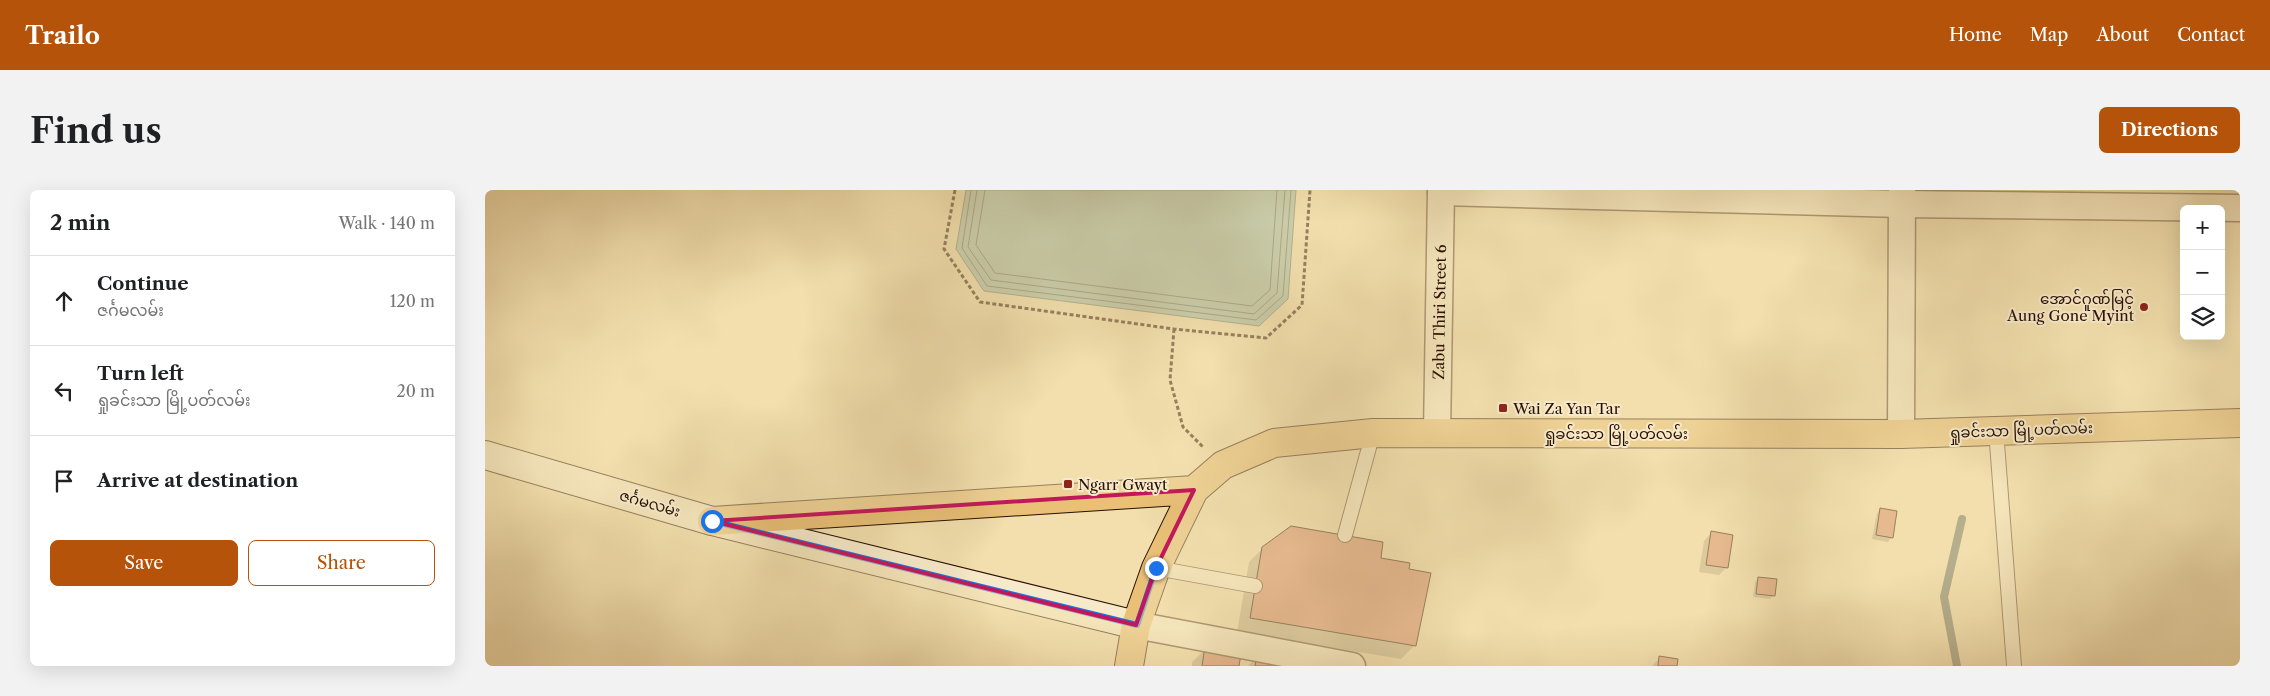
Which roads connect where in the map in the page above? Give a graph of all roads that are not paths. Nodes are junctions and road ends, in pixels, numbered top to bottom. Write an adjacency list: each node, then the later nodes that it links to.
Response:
1 (1441, 191): 2 (street); 7 (street, Zabu Thiri Street 6)
2 (1902, 197): 3 (street); 8 (street)
3 (2240, 208)
4 (2240, 423): 5 (main road, ရှုခင်းသာ မြို့ပတ်လမ်း)
5 (1996, 430): 8 (main road, ရှုခင်းသာ မြို့ပတ်လမ်း); 19 (lane)
6 (1373, 433): 7 (main road, ရှုခင်းသာ မြို့ပတ်လမ်း); 10 (main road, ရှုခင်းသာ မြို့ပတ်လမ်း); 12 (lane)
7 (1437, 433): 8 (main road, ရှုခင်းသာ မြို့ပတ်လမ်း)
8 (1901, 434)
9 (485, 455): 11 (street, ဇင်္ဂမလမ်း)
10 (1194, 490): 11 (main road); 13 (main road, ရှုခင်းသာ မြို့ပတ်လမ်း)
11 (712, 521): 15 (street, ဇင်္ဂမလမ်း)
12 (1345, 535)
13 (1156, 568): 14 (lane); 15 (main road, ရှုခင်းသာ မြို့ပတ်လမ်း)
14 (1255, 586)
15 (1137, 625): 16 (street); 17 (main road, ရှုခင်းသာ မြို့ပတ်လမ်း)
16 (1305, 662): 18 (street)
17 (1129, 666)
18 (1352, 666)
19 (2014, 666)

